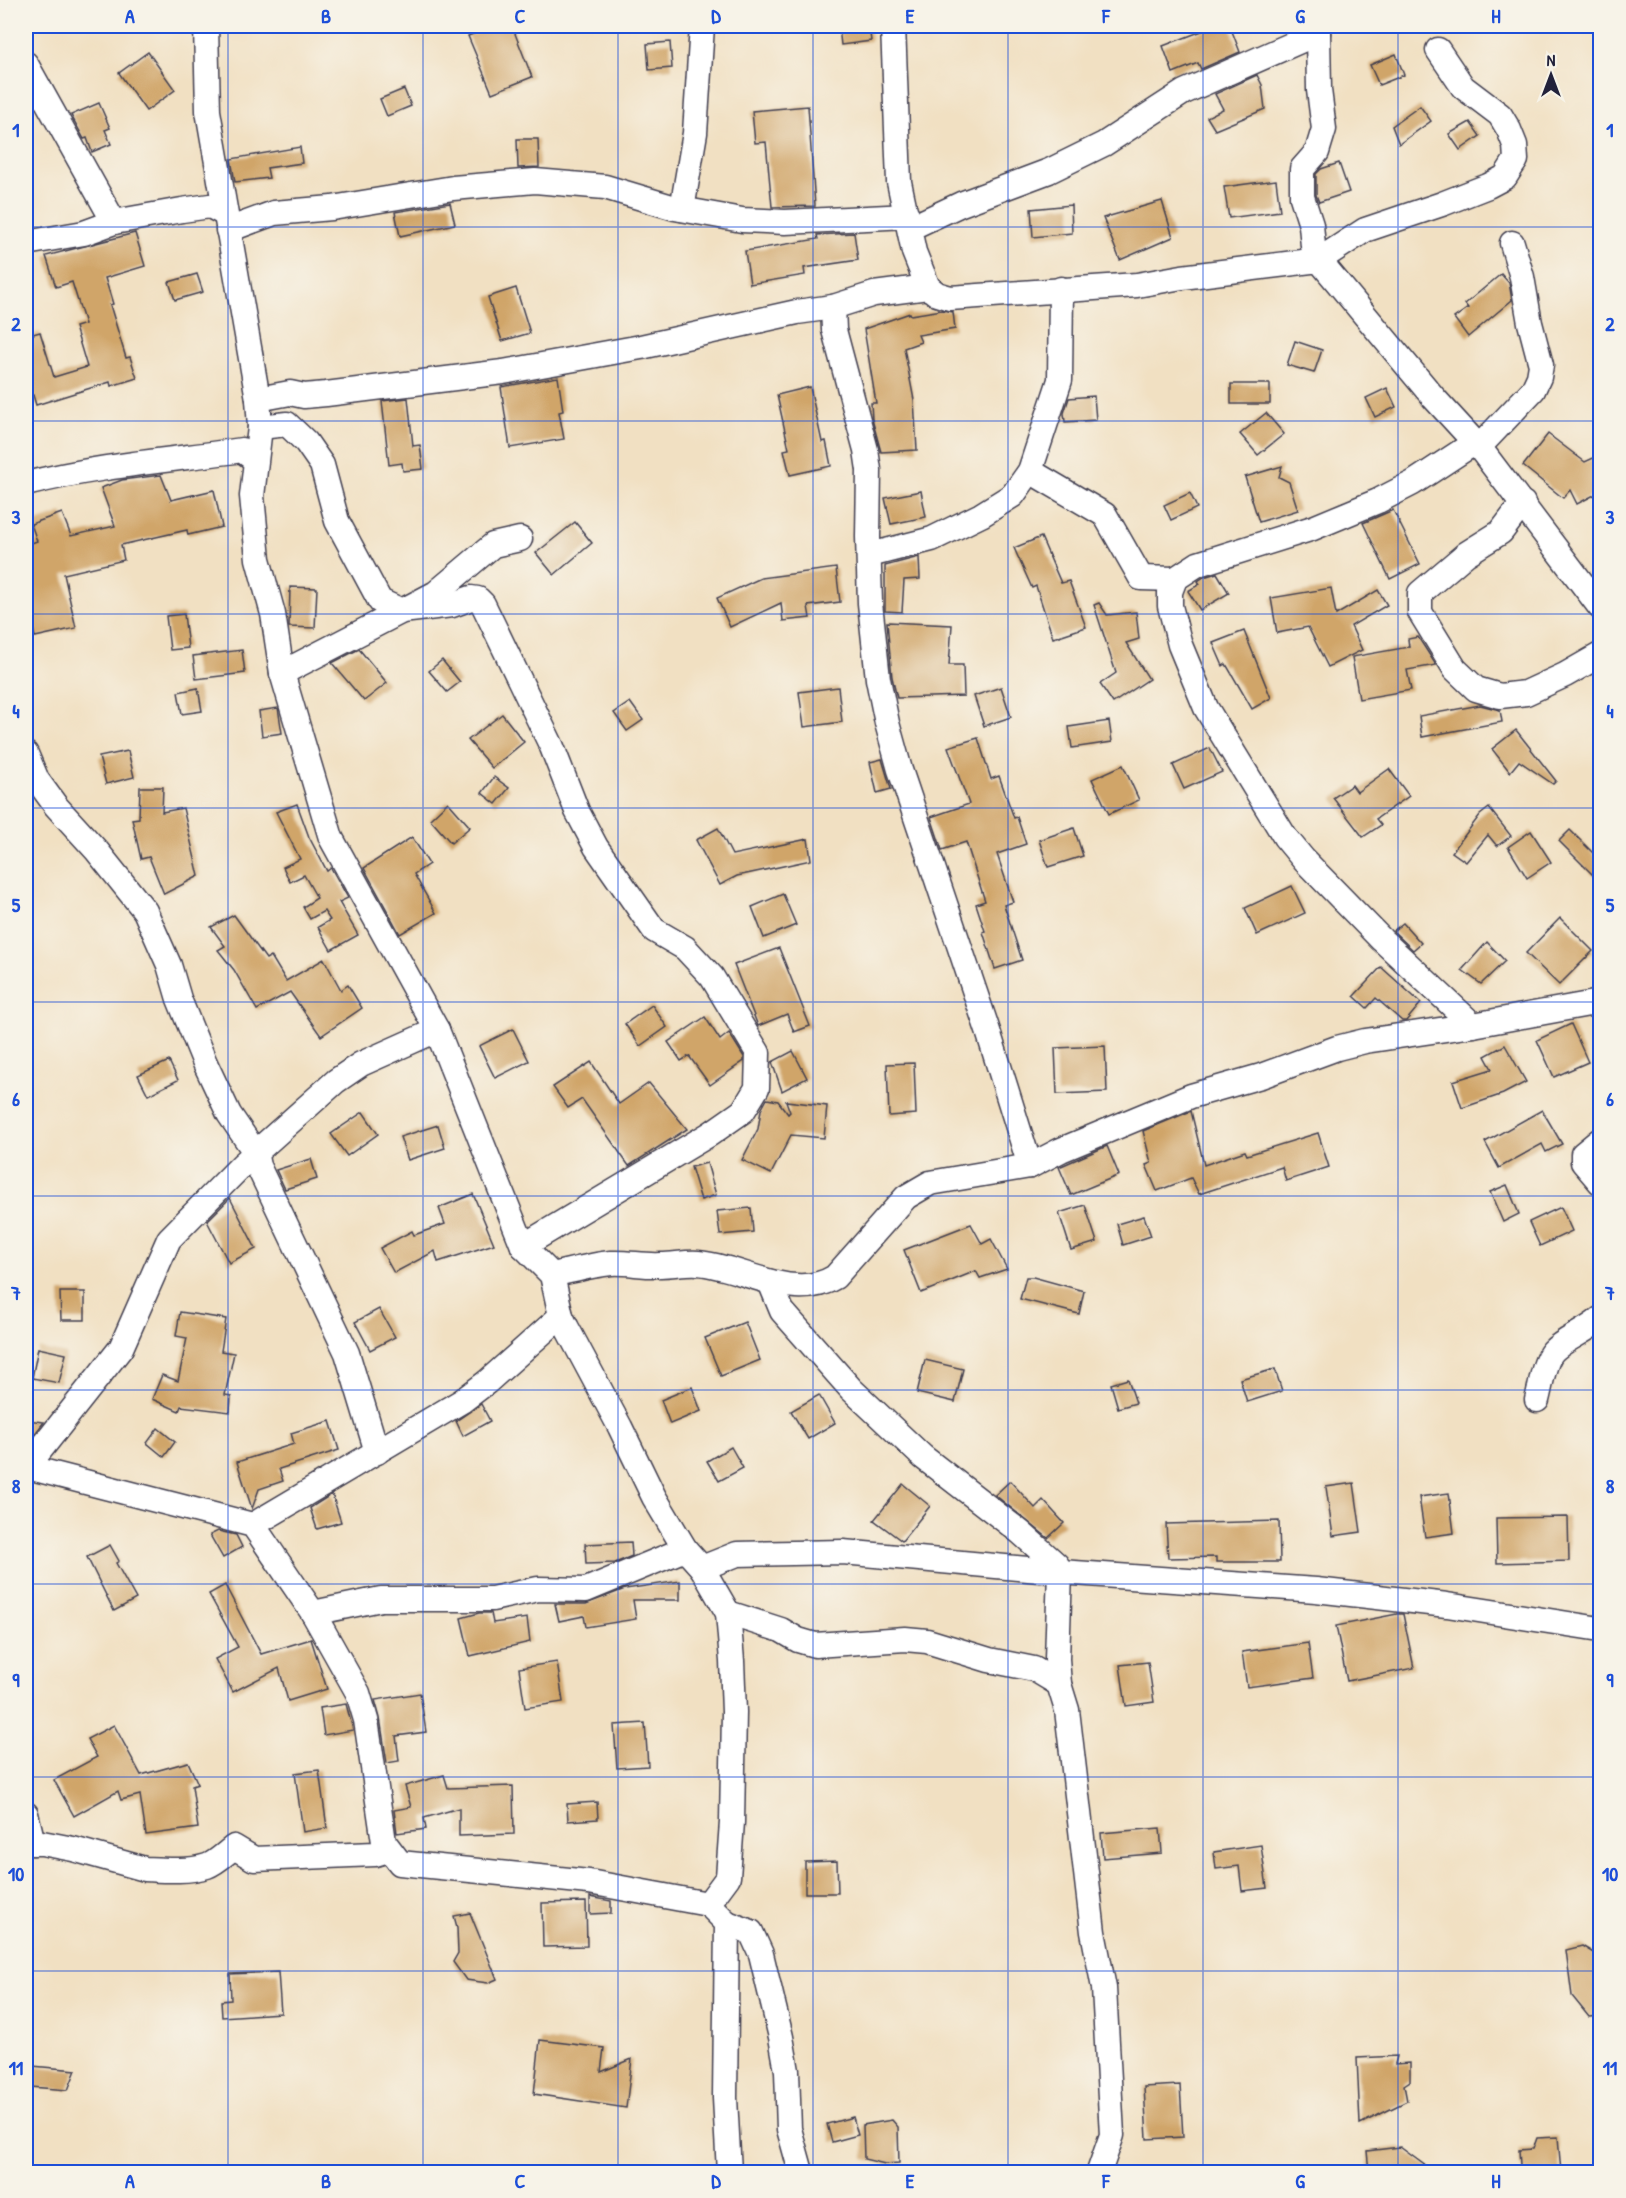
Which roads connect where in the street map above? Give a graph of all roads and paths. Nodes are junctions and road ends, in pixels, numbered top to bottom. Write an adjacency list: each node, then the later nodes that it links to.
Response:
1 (206, 26): 9 (street)
2 (702, 26): 7 (street)
3 (893, 26): 10 (street)
4 (1315, 29): 10 (street); 13 (street)
5 (1438, 50): 13 (street)
6 (26, 64): 8 (street)
7 (682, 209): 9 (street); 10 (street)
8 (114, 222): 9 (street); 11 (street)
9 (226, 222): 17 (street)
10 (909, 222): 14 (street)
11 (26, 243)
12 (1512, 243): 19 (street)
13 (1318, 260): 15 (street); 19 (street)
14 (928, 287): 15 (street); 16 (street)
15 (1061, 289): 21 (street)
16 (833, 307): 17 (street); 25 (street)
17 (258, 399): 18 (street)
18 (260, 427): 20 (street); 28 (street)
19 (1477, 445): 23 (street); 26 (street)
20 (255, 459): 22 (street); 30 (street)
21 (1030, 471): 25 (street); 26 (street)
22 (26, 484)
23 (1523, 503): 27 (street); 29 (street)
24 (520, 539): 28 (street)
25 (870, 555): 37 (street)
26 (1175, 579): 33 (street)
27 (1600, 607)
28 (402, 611): 30 (street); 39 (street)
29 (1600, 655)
30 (282, 673): 34 (street)
31 (26, 754): 36 (street)
32 (1600, 1002): 33 (street)
33 (1473, 1025): 37 (street)
34 (437, 1030): 36 (street); 39 (street)
35 (1600, 1140): 38 (street)
36 (255, 1152): 45 (street); 46 (street)
37 (1030, 1166): 41 (street)
38 (1600, 1182)
39 (523, 1246): 40 (street)
40 (552, 1275): 41 (street); 42 (street)
41 (770, 1282): 50 (street)
42 (561, 1316): 45 (street); 48 (street)
43 (1600, 1319): 44 (street)
44 (1537, 1400)
45 (377, 1452): 47 (street)
46 (26, 1468): 47 (street)
47 (253, 1526): 51 (street)
48 (686, 1549): 49 (street); 51 (street)
49 (702, 1568): 50 (street); 52 (street)
50 (1060, 1572): 53 (street); 54 (street)
51 (313, 1613): 57 (street)
52 (728, 1613): 54 (street); 58 (street)
53 (1600, 1629)
54 (1059, 1683): 62 (street)
55 (26, 1814): 56 (street)
56 (29, 1843): 57 (street)
57 (388, 1850): 58 (street)
58 (708, 1904): 59 (street)
59 (727, 1923): 60 (street); 61 (street)
60 (729, 2172)
61 (801, 2172)
62 (1099, 2172)

